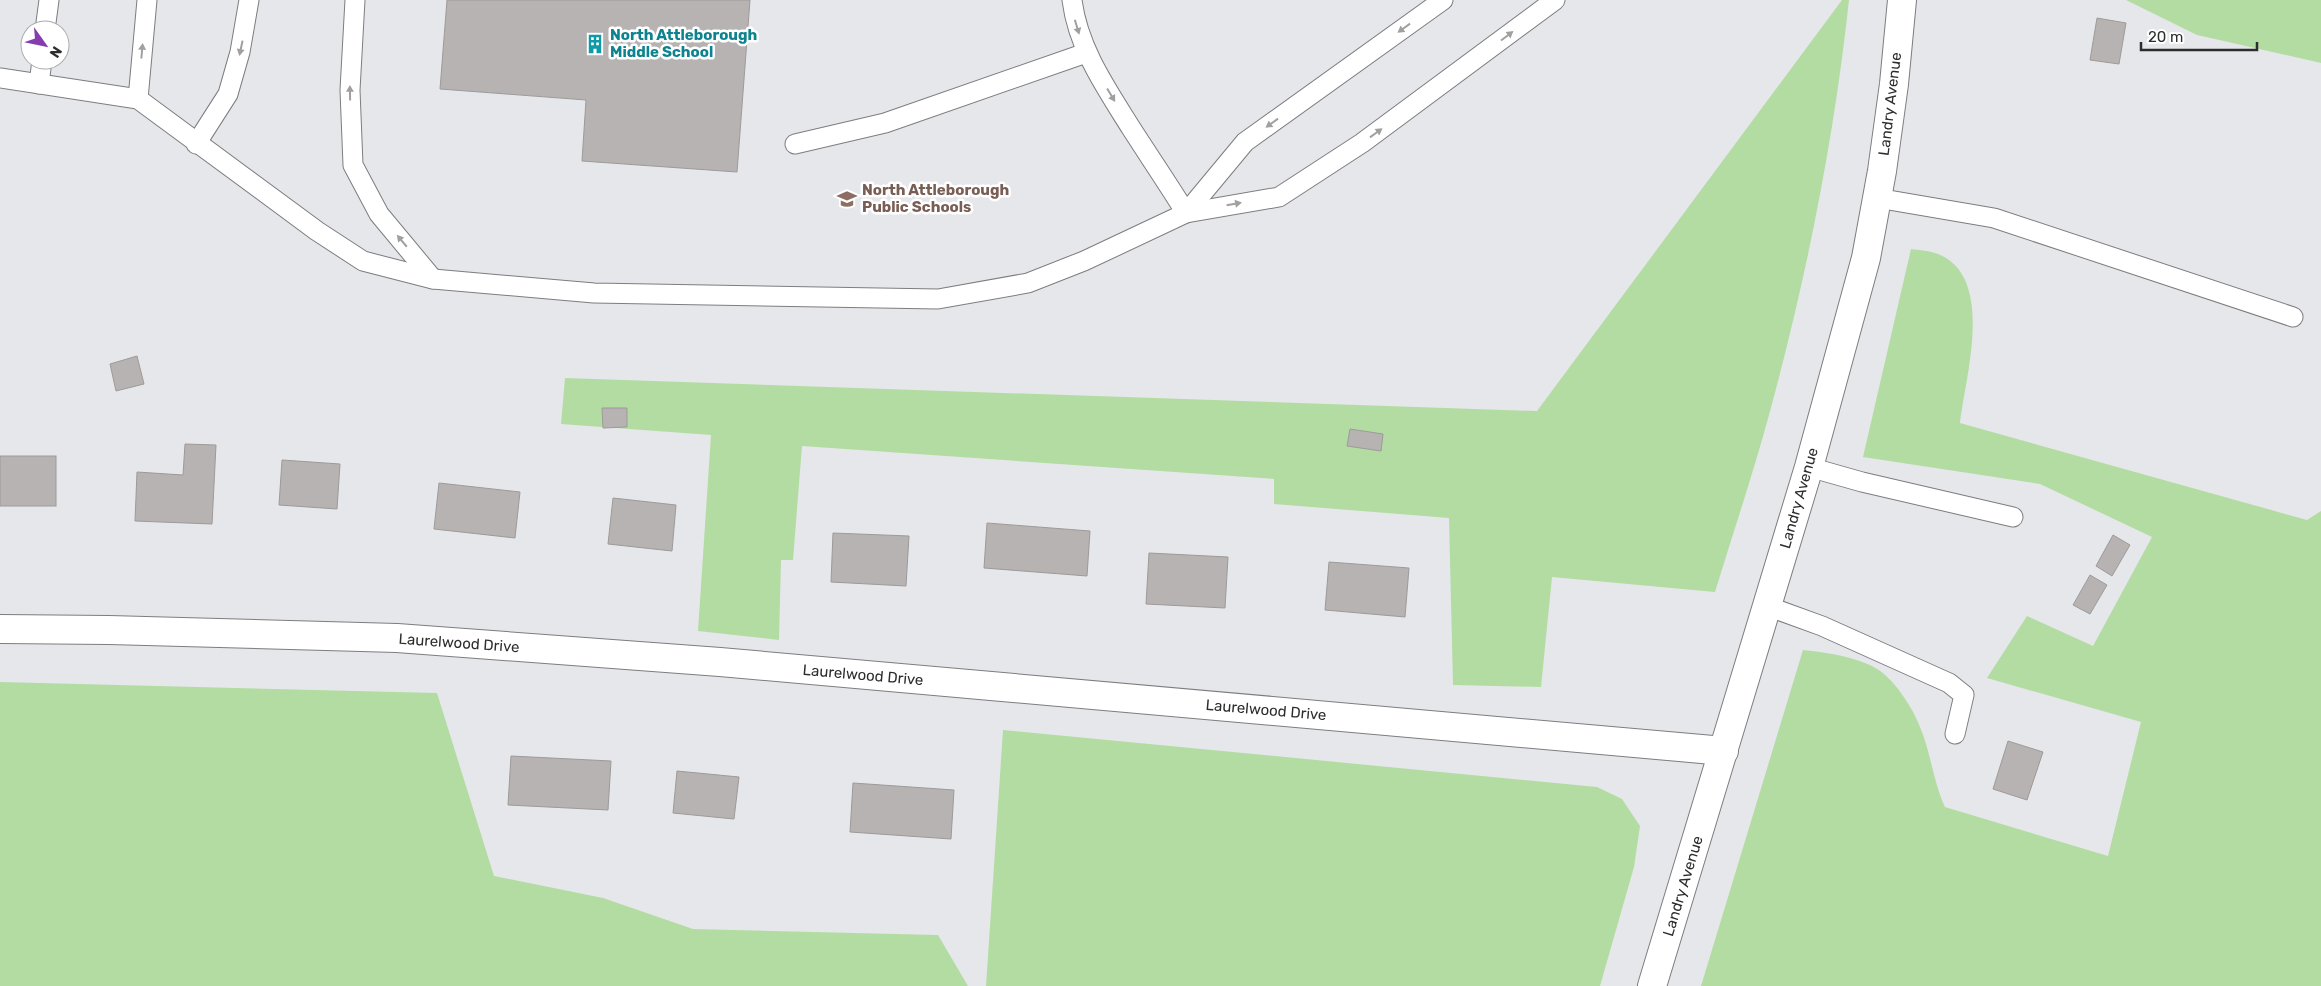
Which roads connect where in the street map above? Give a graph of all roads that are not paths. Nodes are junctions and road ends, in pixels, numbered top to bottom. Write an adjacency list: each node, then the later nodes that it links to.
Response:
1 (48, 0): 9 (lane)
2 (147, 0): 14 (lane, one-way to 2)
3 (249, 0): 15 (lane, one-way to 15)
4 (355, 0): 19 (lane, one-way to 4)
5 (1072, 0): 10 (lane, one-way to 10)
6 (1444, 0): 18 (lane, one-way to 18)
7 (1555, 0): 18 (lane, one-way to 7)
8 (1902, 0): 17 (street, Landry Avenue)
9 (46, 20)
10 (1086, 52): 16 (lane); 18 (lane, one-way to 18)
11 (41, 70): 13 (lane)
12 (0, 78): 13 (lane)
13 (39, 84): 14 (lane)
14 (138, 99): 15 (lane)
15 (196, 144): 19 (lane)
16 (795, 144)
17 (1877, 198): 20 (lane); 21 (street, Landry Avenue)
18 (1186, 212): 19 (lane)
19 (433, 278)
20 (2293, 317)
21 (1809, 467): 22 (lane); 23 (street, Landry Avenue)
22 (2013, 517)
23 (1767, 606): 25 (lane); 26 (street, Landry Avenue)
24 (0, 629): 26 (street, Laurelwood Drive)
25 (1955, 734)
26 (1724, 751): 27 (street, Landry Avenue)
27 (1652, 986)

